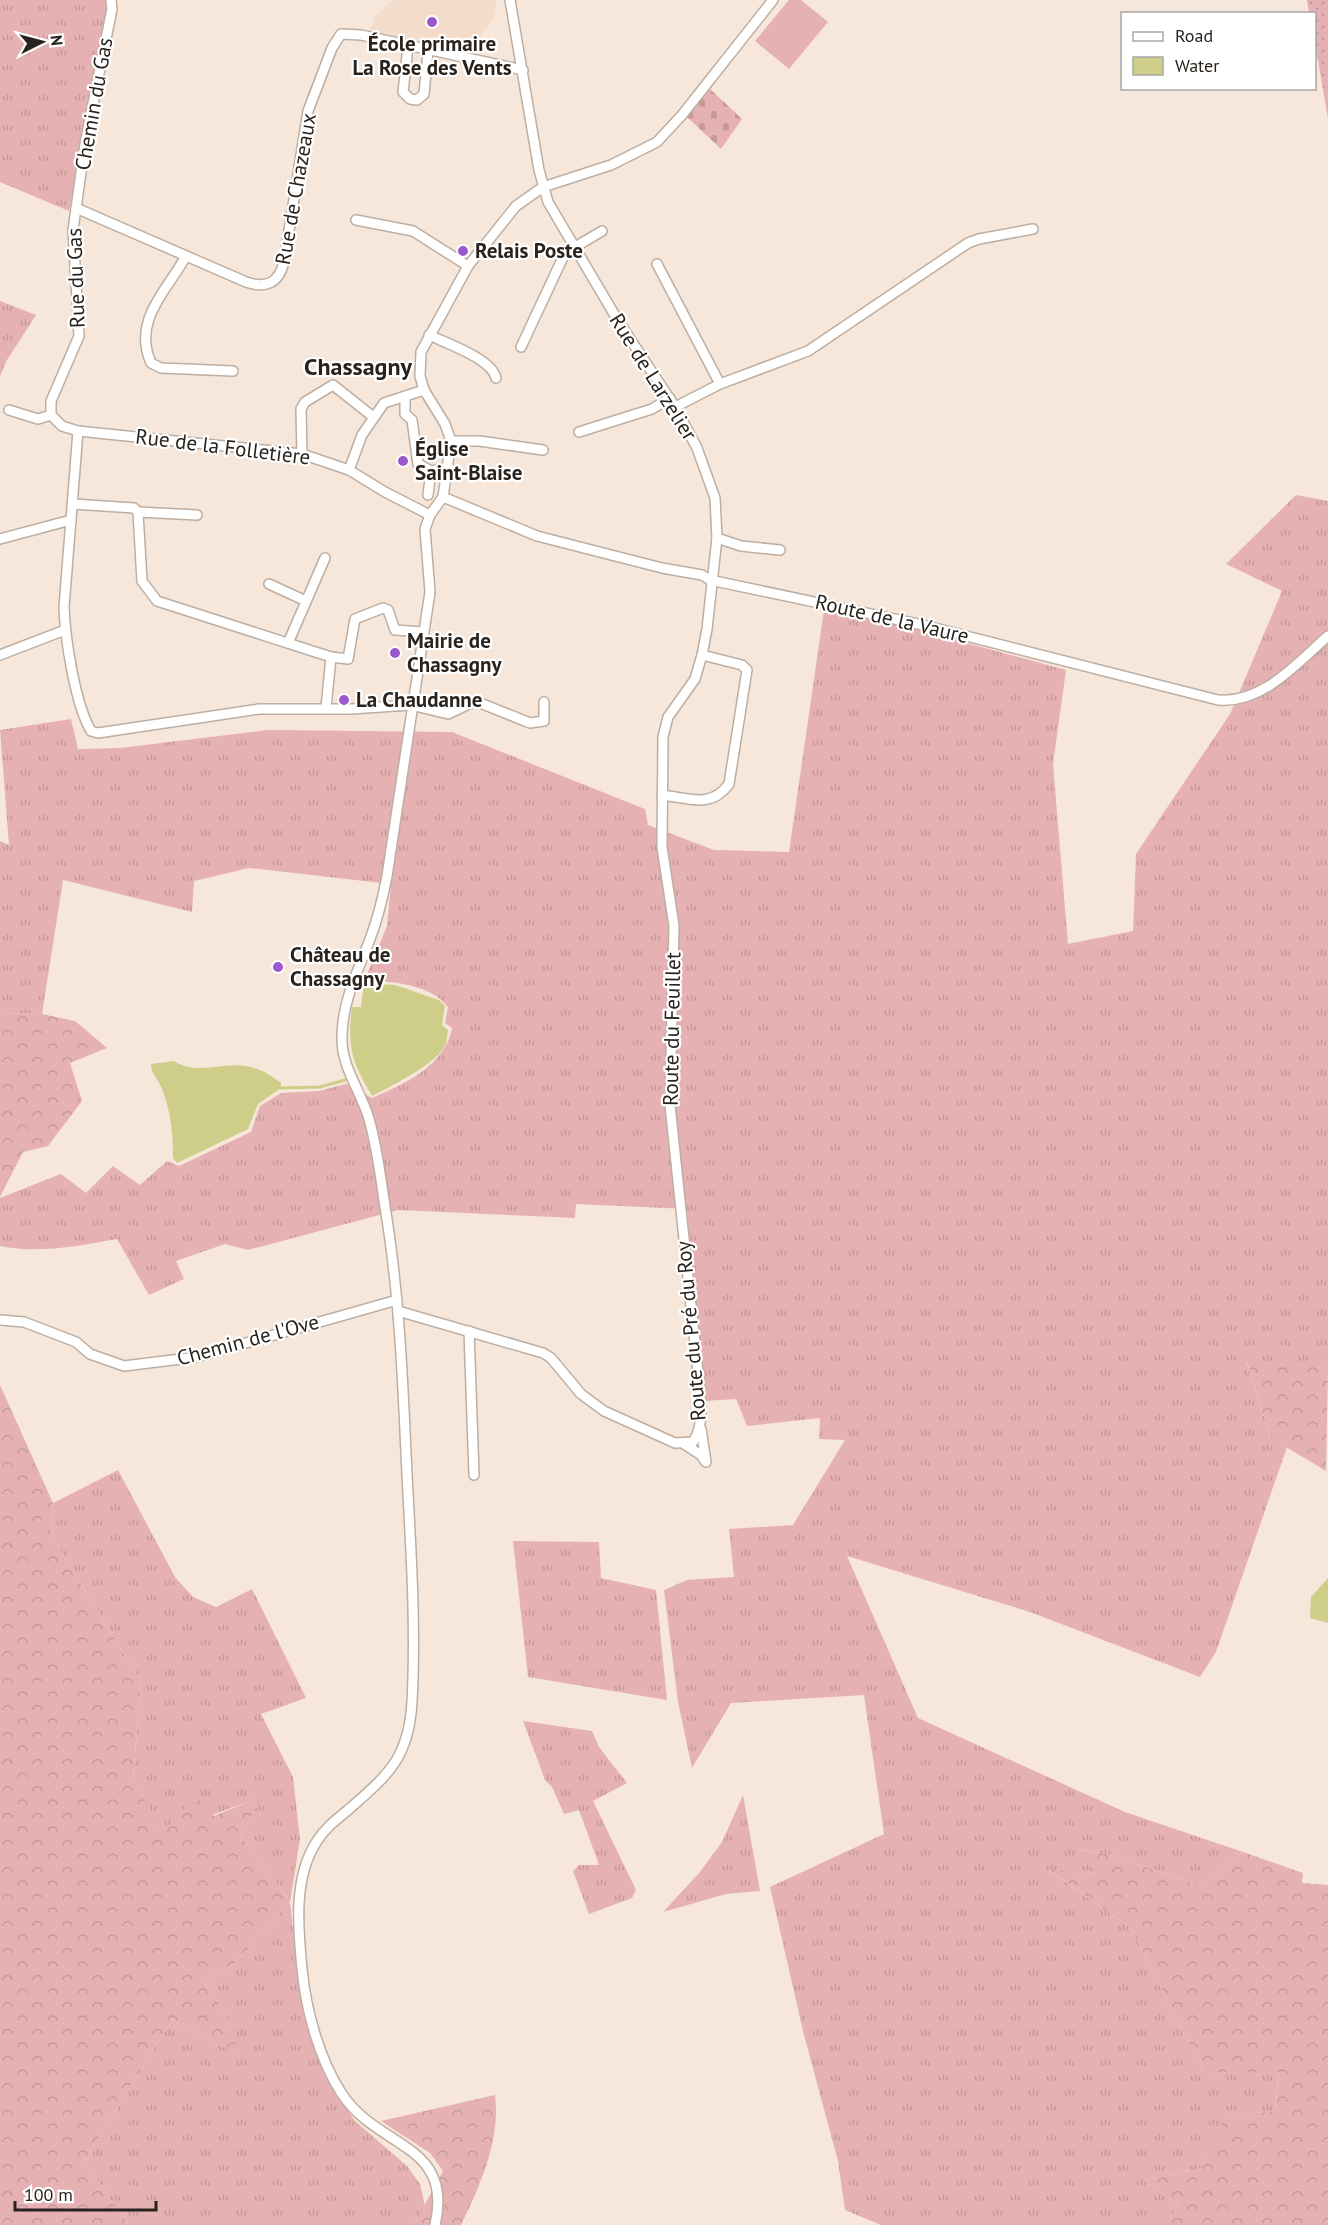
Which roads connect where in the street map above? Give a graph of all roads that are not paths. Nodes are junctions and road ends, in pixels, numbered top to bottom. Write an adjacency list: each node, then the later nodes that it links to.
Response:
1 (111, 0): 8 (street, Chemin du Gas)
2 (510, 0): 6 (street, Rue de Larzelier)
3 (773, 0): 7 (street)
4 (408, 47): 5 (street, Rue de Chazeaux); 5 (street); 13 (street, Rue de Chazeaux)
5 (428, 51): 6 (street, Rue de Chazeaux)
6 (523, 70): 7 (street, Rue de Larzelier)
7 (543, 187): 12 (street, Rue de Larzelier); 15 (street)
8 (76, 208): 13 (street, Rue de Chazeaux); 26 (street, Rue du Gas)
9 (356, 220): 15 (street)
10 (1033, 229): 20 (street)
11 (602, 231): 12 (street)
12 (574, 247): 17 (street); 23 (street, Rue de Larzelier)
13 (186, 256): 18 (street)
14 (657, 264): 20 (street)
15 (468, 266): 16 (street)
16 (429, 334): 19 (street); 21 (street)
17 (521, 348)
18 (233, 371)
19 (496, 378)
20 (720, 384): 24 (street)
21 (424, 390): 22 (street); 30 (street)
22 (405, 396): 27 (street); 35 (street)
23 (670, 398): 24 (street, Rue de Larzelier); 29 (street)
24 (675, 407): 43 (street, Rue de Larzelier)
25 (9, 410): 26 (street, Rue de la Folletière)
26 (51, 415): 28 (street, Rue de la Folletière)
27 (372, 416): 32 (street); 34 (street)
28 (78, 431): 32 (street, Rue de la Folletière); 38 (street)
29 (579, 432)
30 (451, 441): 31 (street); 33 (street)
31 (543, 450)
32 (302, 454): 34 (street, Rue de la Folletière)
33 (449, 466): 35 (street); 37 (street)
34 (349, 470): 41 (street, Rue de la Folletière)
35 (431, 471): 36 (street)
36 (428, 495)
37 (443, 497): 41 (street); 47 (street, Route de la Vaure)
38 (73, 504): 39 (street); 42 (street)
39 (138, 512): 40 (street); 53 (street)
40 (197, 515)
41 (430, 515): 51 (street)
42 (71, 520): 44 (street); 50 (street)
43 (717, 538): 45 (street); 47 (street, Rue de Larzelier)
44 (0, 539)
45 (780, 550)
46 (325, 558): 49 (street)
47 (710, 580): 52 (street, Route de la Vaure); 55 (street, Rue de Larzelier)
48 (269, 584): 49 (street)
49 (306, 601): 53 (street)
50 (65, 630): 54 (street); 59 (street)
51 (423, 632): 56 (street); 58 (street)
52 (1328, 636)
53 (288, 643): 56 (street)
54 (0, 655)
55 (702, 655): 60 (street, Route du Feuillet); 60 (street)
56 (331, 657): 59 (street)
57 (544, 702): 58 (street)
58 (411, 705): 59 (street); 62 (street)
59 (326, 708)
60 (662, 795): 61 (street, Route du Feuillet)
61 (680, 1211): 66 (street, Route du Pré du Roy)
62 (397, 1300): 63 (street); 64 (street, Chemin de l'Ove)
63 (398, 1311): 65 (street, Route du Pré du Roy); 69 (street)
64 (0, 1320)
65 (469, 1331): 67 (street, Route du Pré du Roy); 68 (street)
66 (701, 1427): 67 (street, Route du Pré du Roy); 67 (street)
67 (684, 1444)
68 (474, 1475)
69 (435, 2225)

